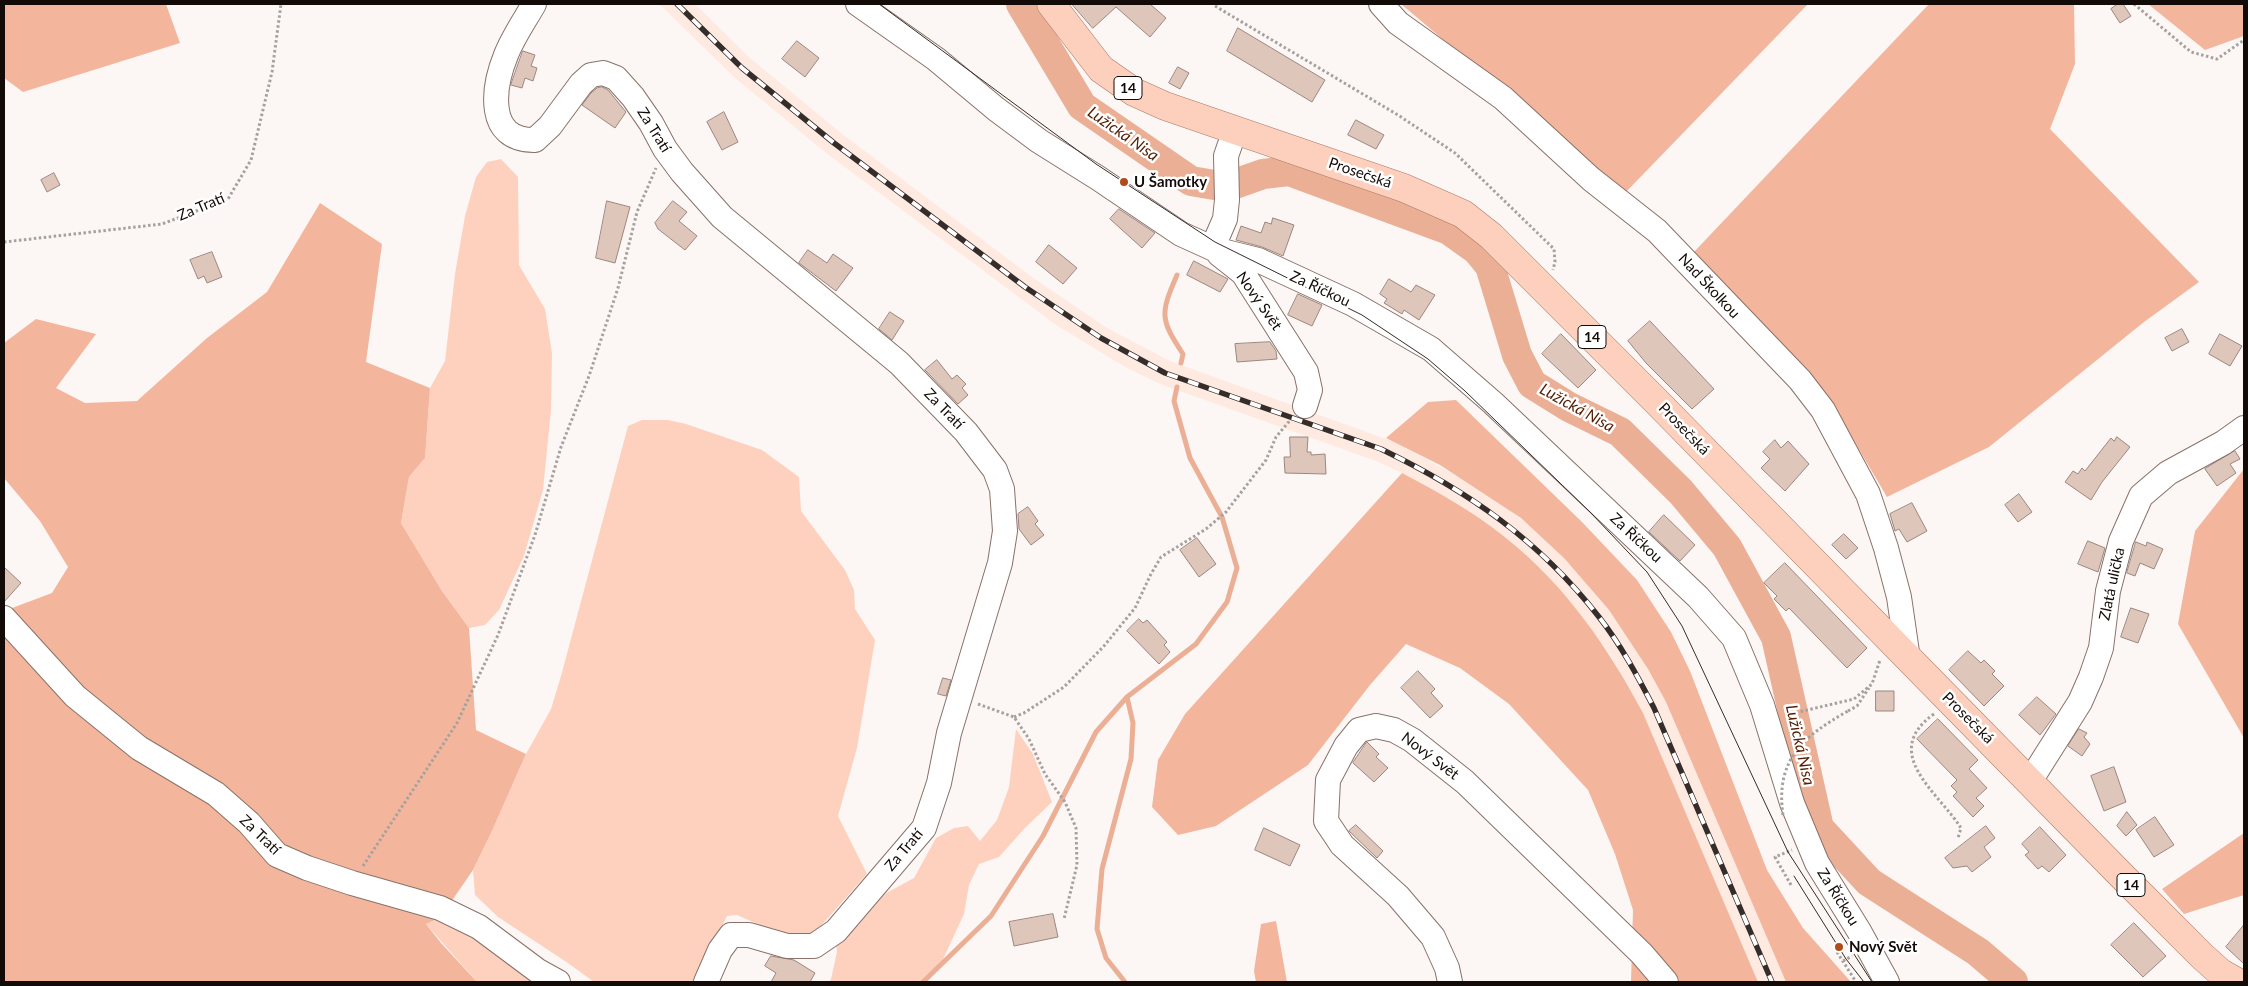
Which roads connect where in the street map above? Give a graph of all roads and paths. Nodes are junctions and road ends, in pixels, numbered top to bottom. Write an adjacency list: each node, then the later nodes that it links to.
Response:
1 (281, 4): 11 (path, Za Tratí)
2 (534, 4): 10 (street, Za Tratí)
3 (858, 4): 12 (street)
4 (1051, 4): 9 (main road, Prosečská / 14)
5 (1381, 4): 18 (street, Nad Školkou)
6 (2134, 4): 8 (path)
7 (1215, 6): 13 (path)
8 (2244, 40)
9 (1235, 130): 12 (street); 13 (main road, Prosečská / 14)
10 (665, 149): 20 (street, Za Tratí); 28 (path)
11 (4, 242)
12 (1214, 250): 14 (street, Nový Svět); 37 (street, Za Říčkou)
13 (1541, 286): 18 (main road, Prosečská / 14)
14 (1305, 406): 23 (path)
15 (2244, 428): 24 (street, Zlatá ulička)
16 (4, 618): 28 (street, Za Tratí)
17 (1879, 654): 19 (path)
18 (1908, 659): 21 (main road, Prosečská / 14)
19 (1872, 684): 22 (path); 25 (path, bridge)
20 (960, 697): 23 (path); 33 (street, Za Tratí)
21 (1951, 702): 24 (main road, Prosečská / 14); 26 (path)
22 (1783, 716)
23 (1014, 717): 30 (path)
24 (2030, 781): 38 (main road, Prosečská / 14)
25 (1783, 815)
26 (1958, 838)
27 (1794, 849): 29 (path)
28 (352, 883): 32 (street, Za Tratí)
29 (1791, 884)
30 (1064, 920)
31 (1837, 952): 36 (path)
32 (558, 982)
33 (706, 982)
34 (1450, 982): 35 (street, Nový Svět)
35 (1666, 982)
36 (1856, 982)
37 (1887, 982)
38 (2237, 982)

